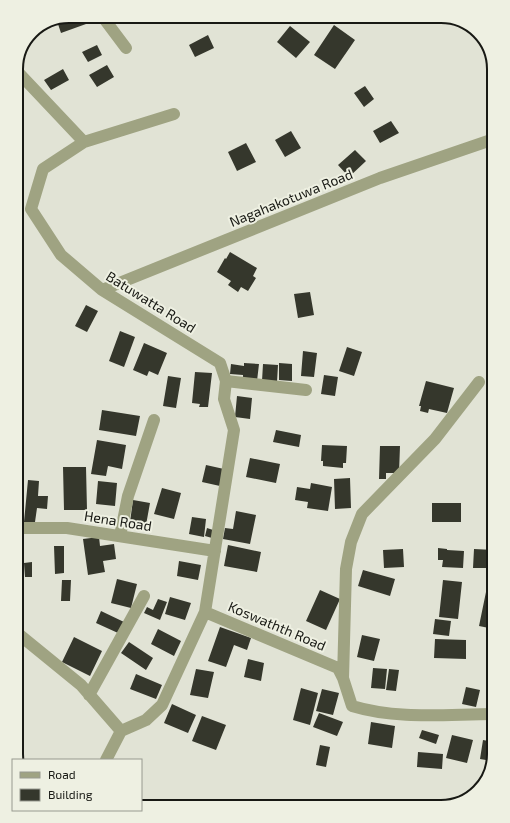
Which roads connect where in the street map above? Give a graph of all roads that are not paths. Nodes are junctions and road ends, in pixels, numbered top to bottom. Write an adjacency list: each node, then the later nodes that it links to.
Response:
1 (107, 23): 2 (street)
2 (126, 48)
3 (23, 77): 6 (street)
4 (174, 114): 6 (street, Batuwatta Road)
5 (487, 141): 7 (street, Nagahakotuwa Road)
6 (84, 142): 7 (street, Batuwatta Road)
7 (102, 290): 8 (street, Batuwatta Road)
8 (226, 381): 10 (street); 14 (street, Batuwatta Road)
9 (479, 382): 18 (street)
10 (306, 390)
11 (154, 420): 13 (street)
12 (23, 528): 13 (street, Hena Road)
13 (120, 536): 14 (street, Hena Road)
14 (214, 551): 16 (street, Batuwatta Road)
15 (144, 596): 19 (street)
16 (205, 612): 18 (street, Koswathth Road); 21 (street, Koswathth Road)
17 (23, 638): 19 (street)
18 (343, 678): 20 (street, Koswathth Road)
19 (89, 695): 21 (street)
20 (487, 714)
21 (121, 731): 22 (street)
22 (107, 759)

